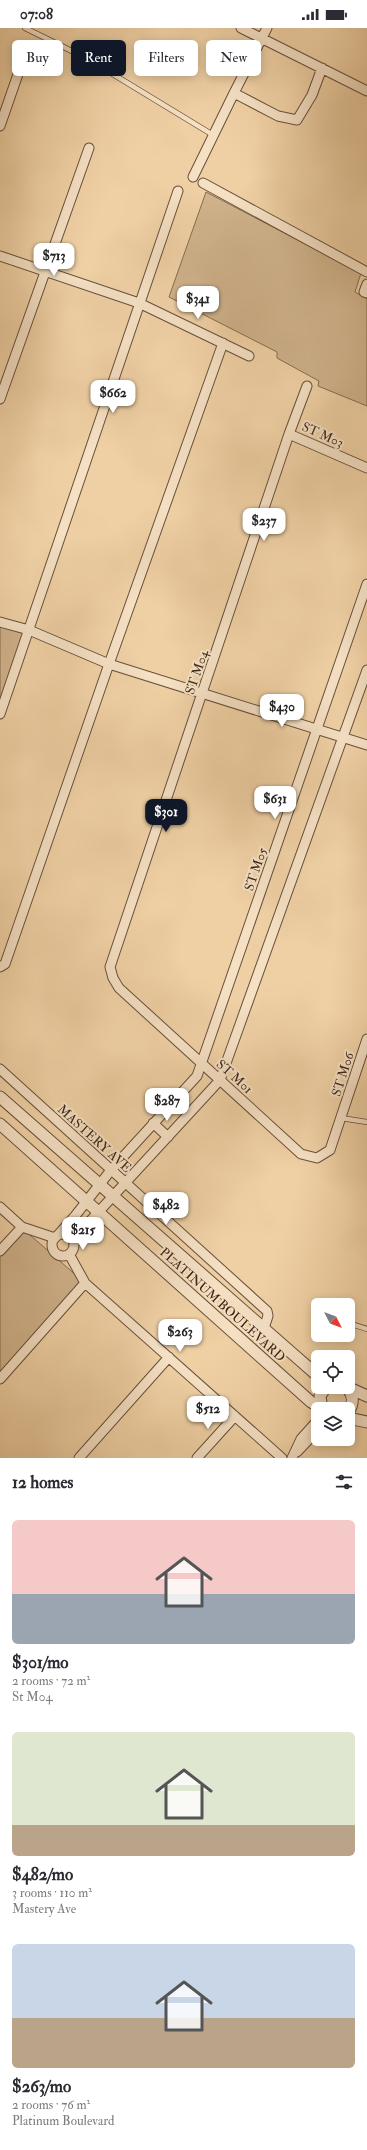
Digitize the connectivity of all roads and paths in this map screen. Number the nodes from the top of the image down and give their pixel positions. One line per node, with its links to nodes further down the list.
1 (25, 28): 10 (lane)
2 (241, 28): 4 (street)
3 (267, 28): 4 (street)
4 (263, 38): 5 (street); 8 (street)
5 (322, 68): 7 (street); 8 (street)
6 (17, 76): 9 (street)
7 (367, 91)
8 (234, 93): 10 (street)
9 (0, 126)
10 (213, 134): 12 (street)
11 (89, 148): 16 (street)
12 (193, 177)
13 (203, 183): 17 (street)
14 (178, 191): 20 (street)
15 (0, 256): 16 (street)
16 (45, 271): 20 (street); 24 (street)
17 (367, 272)
18 (367, 284): 19 (street)
19 (367, 293)
20 (139, 303): 21 (street); 29 (street)
21 (223, 343): 22 (street); 30 (street)
22 (249, 356)
23 (307, 386): 25 (street, ST M04)
24 (0, 399)
25 (289, 434): 26 (street, ST M03); 32 (street, ST M04)
26 (367, 468)
27 (367, 584): 34 (street, ST M05)
28 (0, 622): 29 (street)
29 (29, 630): 30 (street); 33 (street)
30 (109, 664): 32 (street); 37 (street)
31 (367, 670): 35 (street)
32 (202, 693): 34 (street); 38 (street, ST M04)
33 (0, 714)
34 (318, 728): 35 (street); 40 (street, ST M05)
35 (344, 737): 36 (street); 42 (street)
36 (367, 745)
37 (0, 967)
38 (110, 967): 40 (street, ST M01)
39 (367, 1039): 44 (street, ST M06)
40 (202, 1064): 42 (street, ST M01); 46 (street, ST M05)
41 (0, 1068): 49 (street, MASTERY AVE)
42 (220, 1080): 44 (street, ST M01); 48 (street)
43 (0, 1097): 51 (street, PLATINUM BOULEVARD)
44 (341, 1118): 45 (lane)
45 (367, 1122)
46 (153, 1123): 48 (street); 49 (street, ST M05)
47 (0, 1124): 53 (street, PLATINUM BOULEVARD)
48 (168, 1137): 50 (street)
49 (111, 1170): 50 (street, MASTERY AVE); 51 (street, ST M05)
50 (126, 1183): 52 (street); 63 (street, MASTERY AVE)
51 (99, 1184): 52 (street, PLATINUM BOULEVARD); 53 (street, ST M05)
52 (114, 1197): 55 (street); 63 (street, PLATINUM BOULEVARD)
53 (86, 1201): 55 (street, PLATINUM BOULEVARD); 57 (street, ST M05)
54 (0, 1207): 56 (street)
55 (99, 1212): 58 (street); 70 (street, PLATINUM BOULEVARD)
56 (22, 1227): 57 (street); 59 (street)
57 (56, 1237): 58 (street); 60 (street)
58 (74, 1244): 60 (street)
59 (0, 1251)
60 (69, 1254): 61 (street)
61 (86, 1283): 65 (street); 67 (street)
62 (355, 1325): 64 (lane)
63 (264, 1328): 66 (street, PLATINUM BOULEVARD)
64 (367, 1329)
65 (169, 1357): 71 (street); 77 (street)
66 (311, 1370)
67 (0, 1379)
68 (355, 1391): 69 (street)
69 (367, 1396)
70 (312, 1402)
71 (235, 1416): 78 (street); 79 (street)
72 (355, 1419): 73 (street)
73 (367, 1422)
74 (311, 1428): 76 (street)
75 (311, 1437): 76 (street)
76 (293, 1456)
77 (79, 1458)
78 (197, 1458)
79 (282, 1458)

